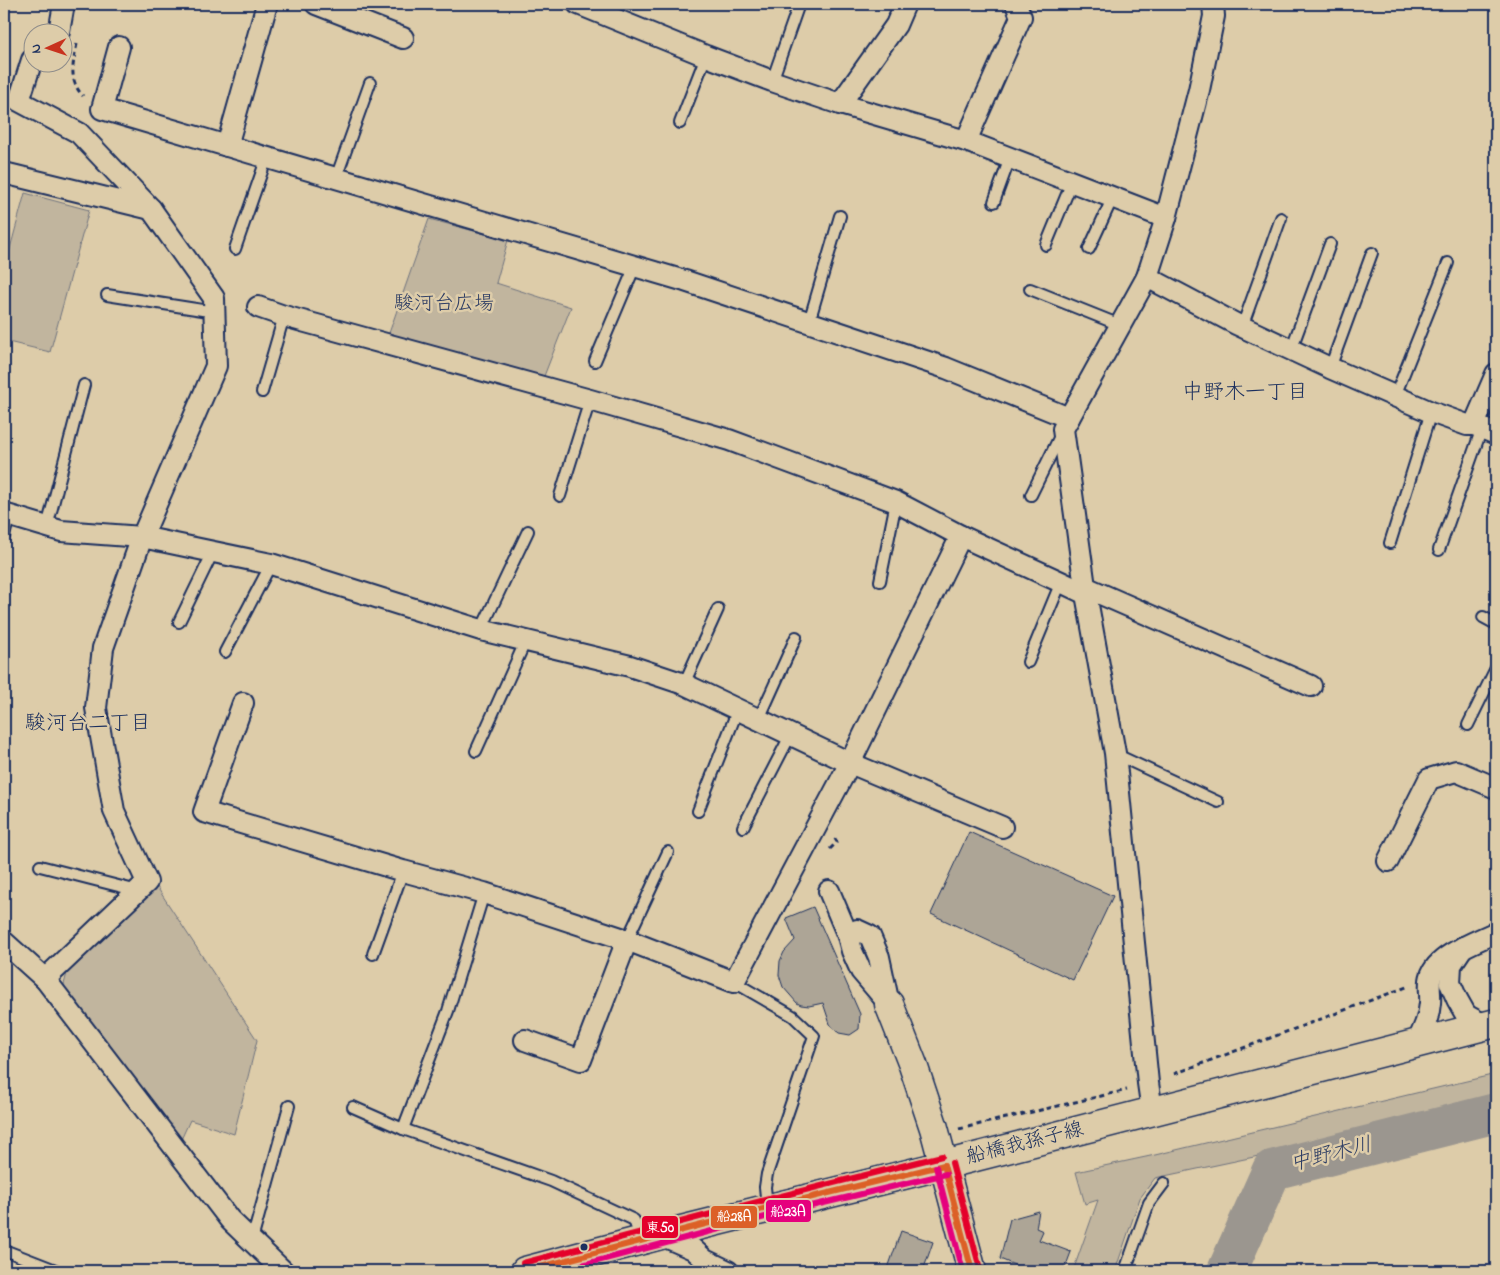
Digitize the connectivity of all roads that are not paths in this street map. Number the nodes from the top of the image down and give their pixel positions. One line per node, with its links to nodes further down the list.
1 (64, 4): 9 (street)
2 (266, 4): 19 (street)
3 (316, 4): 10 (street)
4 (578, 4): 12 (street)
5 (799, 4): 14 (lane)
6 (905, 4): 16 (street)
7 (1016, 4): 18 (street)
8 (1213, 4): 29 (street)
9 (61, 22)
10 (403, 38)
11 (119, 47): 19 (street)
12 (706, 56): 14 (street); 17 (lane)
13 (28, 72): 27 (street)
14 (772, 82): 16 (street)
15 (370, 83): 23 (lane)
16 (840, 104): 18 (street)
17 (680, 123)
18 (966, 141): 21 (street)
19 (227, 146): 20 (street)
20 (267, 157): 23 (street); 33 (lane)
21 (1010, 158): 24 (street); 26 (lane)
22 (4, 173): 27 (street)
23 (336, 178): 37 (street)
24 (1072, 182): 25 (street); 32 (lane)
25 (1113, 197): 29 (street); 34 (lane)
26 (994, 202)
27 (151, 209): 42 (street)
28 (840, 216): 44 (lane)
29 (1166, 218): 38 (street)
30 (1281, 218): 46 (lane)
31 (1330, 244): 47 (lane)
32 (1046, 245)
33 (235, 249)
34 (1089, 249)
35 (1372, 253): 49 (lane)
36 (1448, 263): 53 (lane)
37 (636, 266): 44 (street); 48 (lane)
38 (1148, 277): 45 (street); 46 (street)
39 (1030, 289): 45 (lane)
40 (107, 295): 42 (lane)
41 (258, 307): 43 (street)
42 (214, 312): 66 (street)
43 (284, 316): 52 (lane); 54 (street)
44 (809, 322): 56 (street)
45 (1120, 325): 56 (street)
46 (1242, 327): 47 (street)
47 (1291, 350): 49 (street)
48 (595, 361)
49 (1330, 368): 53 (street)
50 (1496, 374): 57 (street)
51 (84, 385): 62 (lane)
52 (262, 392)
53 (1395, 396): 55 (street)
54 (590, 400): 59 (lane); 60 (street)
55 (1431, 412): 57 (street); 67 (lane)
56 (1066, 424): 58 (lane); 73 (street)
57 (1484, 429): 68 (lane)
58 (1031, 495)
59 (560, 496)
60 (896, 502): 64 (street); 71 (lane)
61 (7, 515): 62 (street); 65 (lane)
62 (47, 527): 66 (street)
63 (528, 531): 78 (lane)
64 (961, 536): 72 (street); 93 (street)
65 (4, 537)
66 (142, 538): 69 (street); 103 (street)
67 (1390, 543)
68 (1439, 550)
69 (213, 552): 70 (street); 76 (lane)
70 (271, 564): 78 (street); 81 (lane)
71 (880, 581)
72 (1061, 582): 73 (street); 82 (lane)
73 (1085, 591): 85 (street); 92 (street)
74 (718, 609): 84 (lane)
75 (1483, 617): 77 (lane)
76 (179, 622)
77 (1496, 624)
78 (481, 630): 80 (street)
79 (796, 637): 88 (lane)
80 (526, 640): 84 (street); 91 (lane)
81 (225, 652)
82 (1028, 662)
83 (1496, 668): 89 (lane)
84 (684, 684): 87 (street)
85 (1311, 686)
86 (243, 703): 102 (street)
87 (738, 709): 88 (street); 96 (lane)
88 (759, 719): 90 (street)
89 (1468, 725)
90 (791, 734): 93 (street); 97 (lane)
91 (476, 752)
92 (1115, 754): 95 (lane); 119 (street)
93 (850, 762): 98 (street); 112 (street)
94 (1496, 788): 100 (street)
95 (1218, 802)
96 (698, 812)
97 (743, 827)
98 (1002, 827)
99 (668, 852): 107 (lane)
100 (1388, 861)
101 (40, 866): 103 (lane)
102 (403, 871): 105 (street); 110 (lane)
103 (138, 891): 111 (street)
104 (828, 891): 113 (street)
105 (484, 893): 107 (street); 120 (lane)
106 (1496, 932): 109 (street)
107 (627, 940): 112 (street); 115 (street)
108 (4, 942): 111 (street)
109 (1464, 947): 114 (street); 116 (street)
110 (373, 954)
111 (44, 979): 125 (street)
112 (734, 982): 123 (lane)
113 (889, 1004): 121 (main road)
114 (1491, 1025): 116 (main road, 船橋我孫子線)
115 (525, 1040)
116 (1417, 1043): 119 (main road, 船橋我孫子線)
117 (289, 1106): 125 (lane)
118 (352, 1107): 120 (lane)
119 (1152, 1111): 121 (main road, 船橋我孫子線)
120 (403, 1129): 124 (lane)
121 (944, 1165): 123 (main road, 船橋我孫子線); 131 (main road)
122 (1164, 1183): 132 (lane)
123 (767, 1208): 124 (main road, 船橋我孫子線)
124 (661, 1235): 129 (main road, 船橋我孫子線); 130 (street)
125 (252, 1240): 128 (street)
126 (4, 1250): 127 (lane)
127 (58, 1271)
128 (283, 1271)
129 (525, 1271)
130 (728, 1271)
131 (972, 1271)
132 (1125, 1271)

